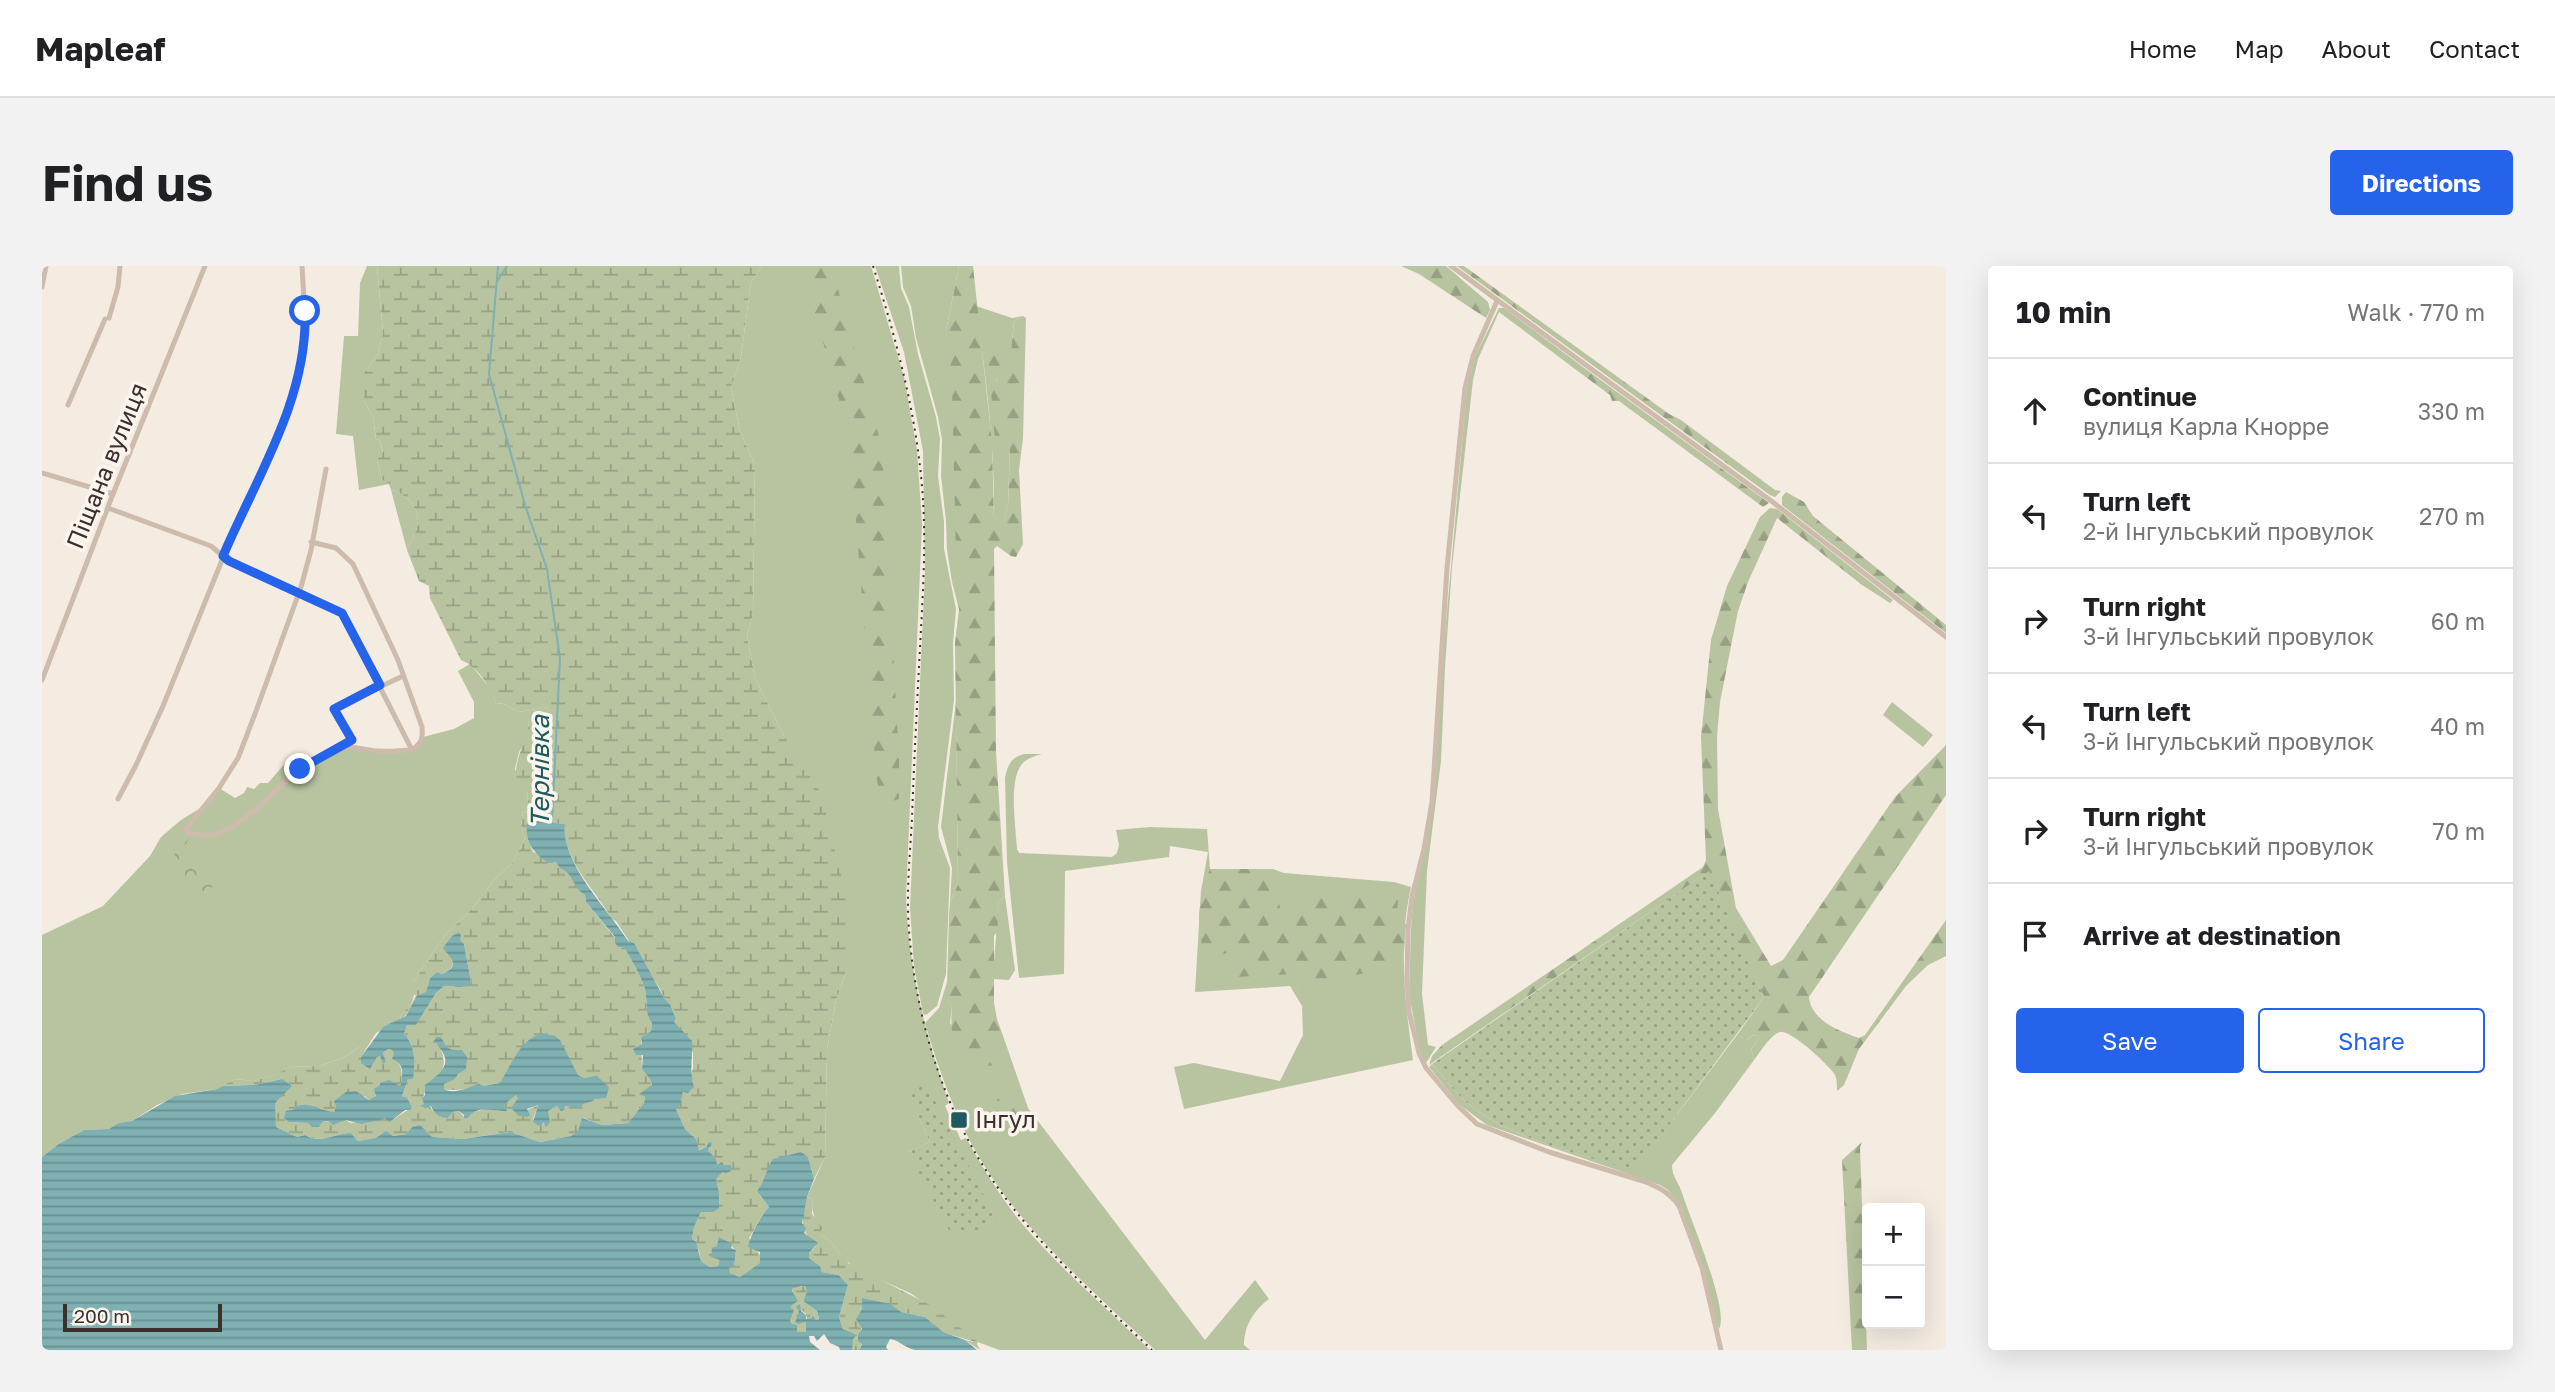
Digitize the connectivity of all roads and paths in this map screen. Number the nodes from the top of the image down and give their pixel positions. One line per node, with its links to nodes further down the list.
1 (46, 266): 6 (street)
2 (120, 266): 8 (street)
3 (205, 266): 11 (street, Піщана вулиця)
4 (302, 266): 14 (street)
5 (1451, 266): 7 (street)
6 (42, 287)
7 (1497, 301): 16 (street); 23 (street)
8 (68, 405)
9 (326, 469): 13 (street)
10 (42, 473): 11 (street)
11 (113, 494): 12 (street, Піщана вулиця)
12 (108, 508): 14 (street); 18 (street, Піщана вулиця)
13 (311, 542): 15 (street); 17 (street)
14 (223, 556): 15 (street); 22 (street)
15 (297, 593): 19 (street); 20 (street)
16 (1946, 637)
17 (403, 676): 19 (street); 21 (street)
18 (42, 680)
19 (380, 685): 20 (street); 21 (street)
20 (339, 748): 21 (street)
21 (412, 750)
22 (118, 799)
23 (1721, 1350)

